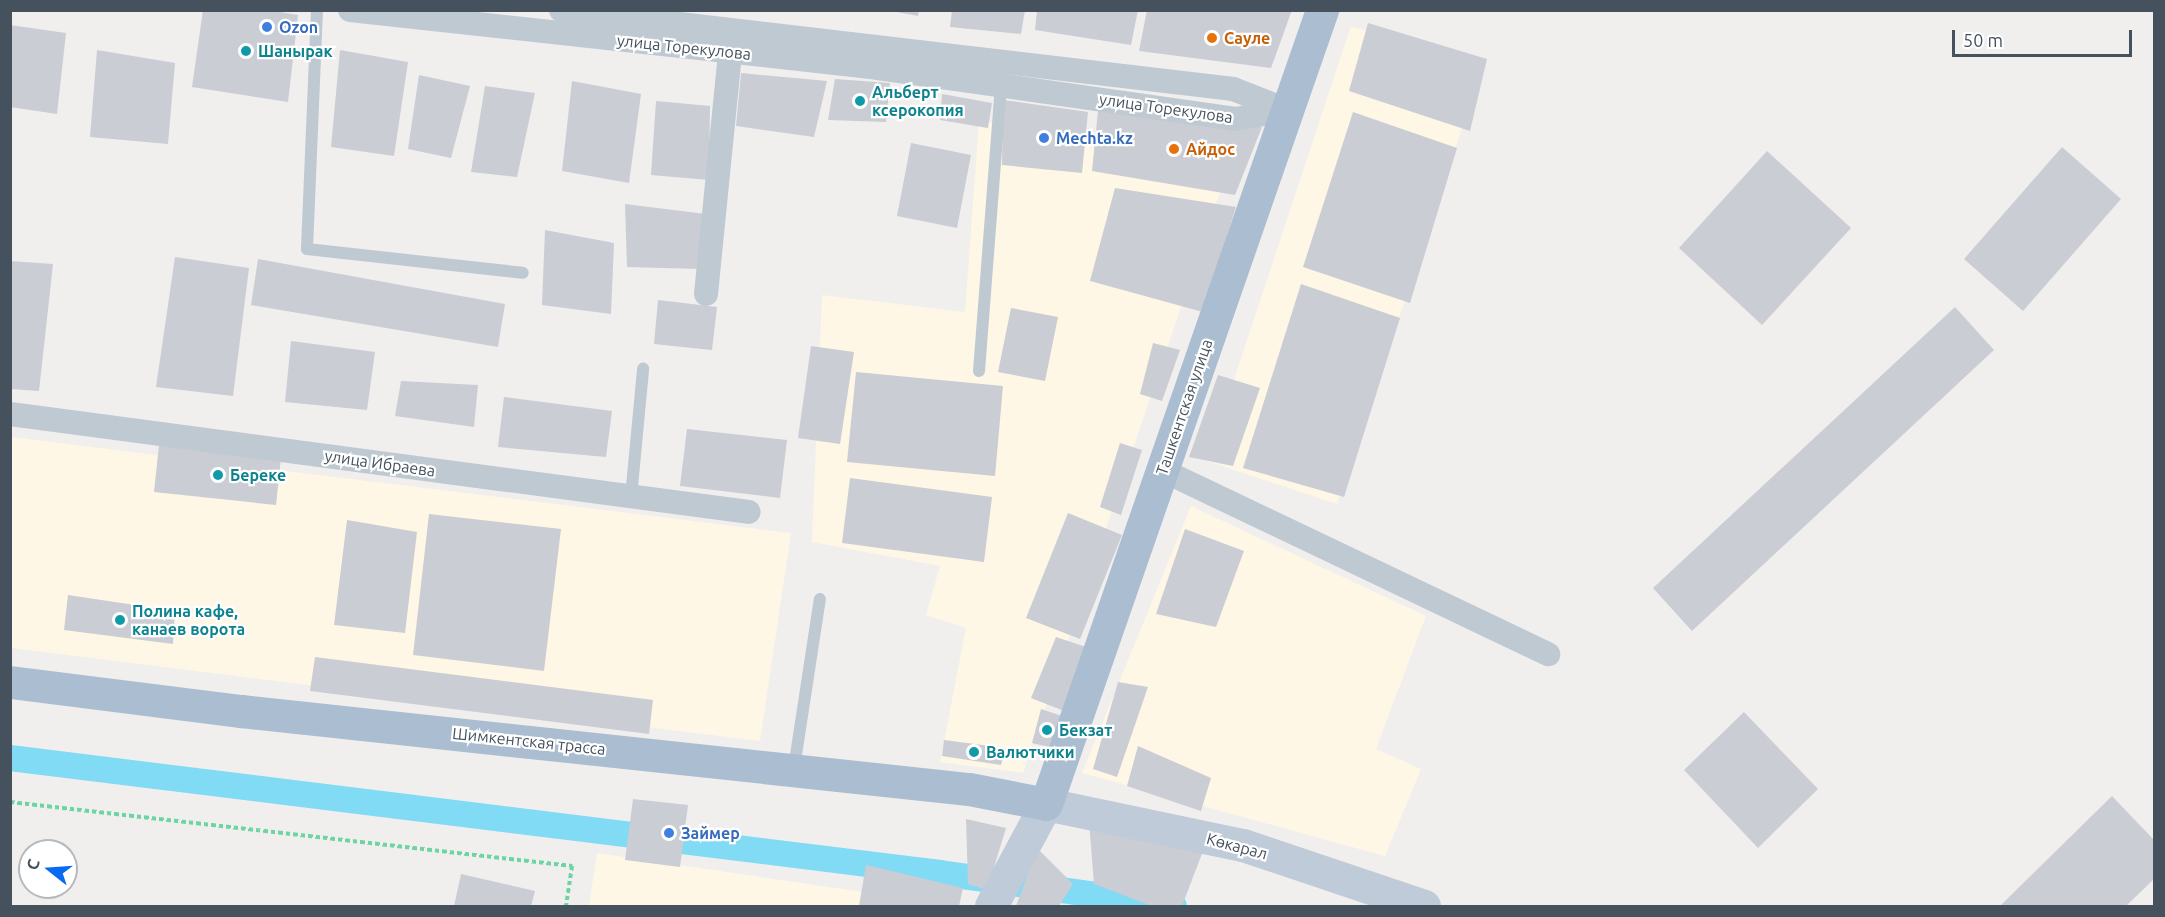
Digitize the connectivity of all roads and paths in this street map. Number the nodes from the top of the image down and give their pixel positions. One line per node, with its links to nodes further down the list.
1 (317, 10): 8 (lane)
2 (350, 10): 5 (street, улица Торекулова)
3 (561, 10): 7 (street, улица Торекулова)
4 (1322, 10): 7 (main road, Ташкентская улица)
5 (730, 52): 6 (street, улица Торекулова); 9 (street)
6 (1001, 85): 7 (street, улица Торекулова); 11 (lane)
7 (1287, 110): 13 (main road, Ташкентская улица)
8 (523, 273)
9 (706, 294)
10 (643, 369): 14 (lane)
11 (979, 371)
12 (10, 414): 14 (street, улица Ибраева)
13 (1162, 470): 17 (street); 21 (main road, Ташкентская улица)
14 (631, 497): 15 (street, улица Ибраева)
15 (749, 512)
16 (820, 600): 19 (lane)
17 (1548, 654)
18 (10, 682): 19 (main road, Шимкентская трасса)
19 (794, 770): 21 (main road, Шимкентская трасса)
20 (10, 802): 22 (path)
21 (1046, 804): 23 (main road); 24 (main road, Көкарал)
22 (566, 906)
23 (991, 906)
24 (1424, 906)

